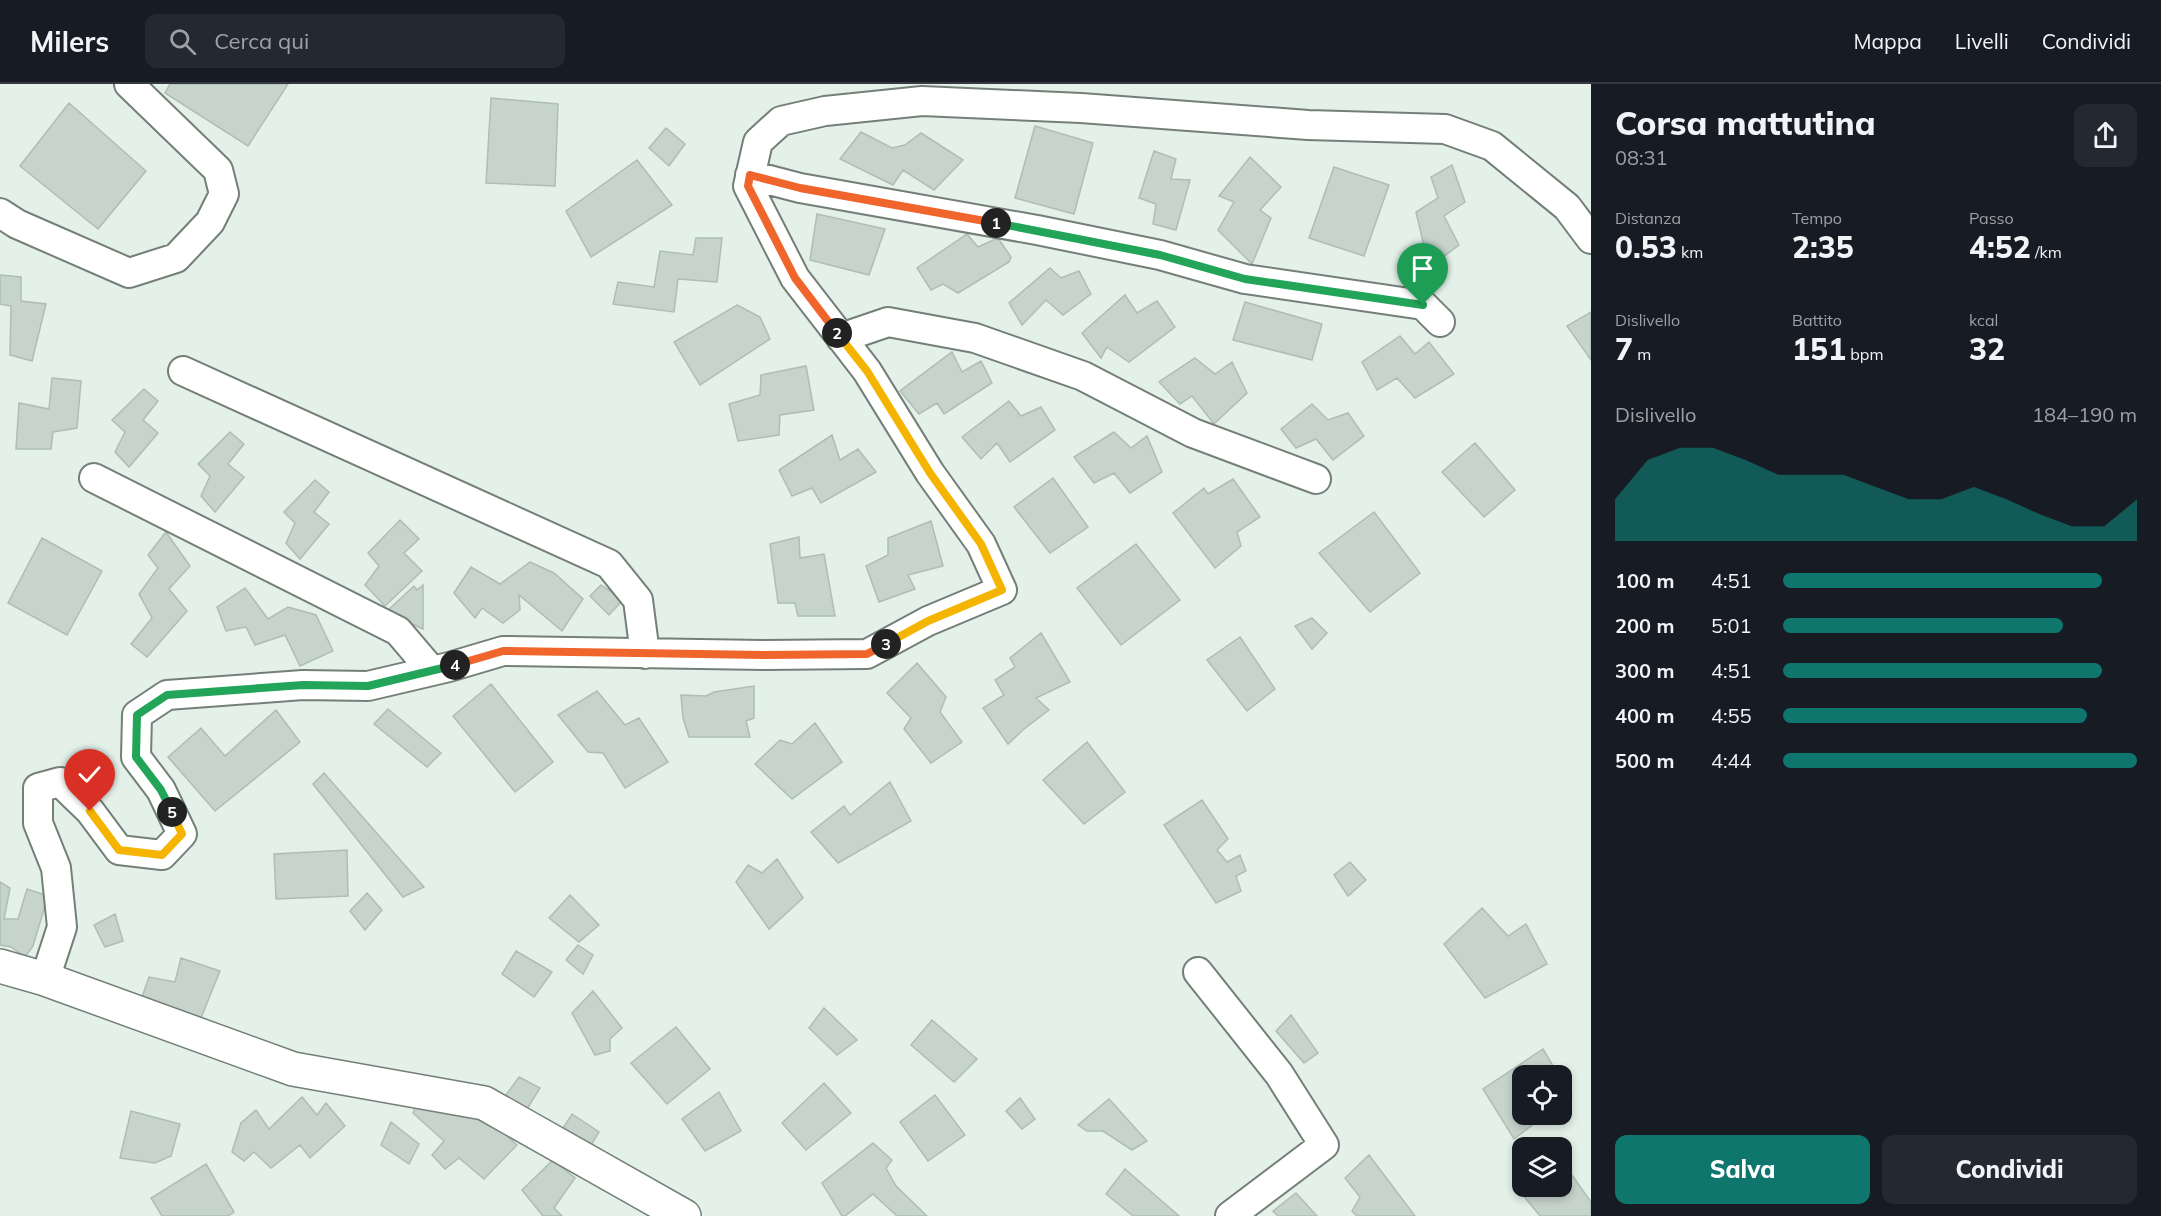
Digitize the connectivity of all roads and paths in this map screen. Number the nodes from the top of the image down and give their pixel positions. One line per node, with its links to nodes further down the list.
1 (129, 84): 3 (street)
2 (750, 175): 4 (street); 5 (street); 6 (street)
3 (0, 213)
4 (1591, 239)
5 (1440, 322)
6 (841, 338): 9 (street); 10 (street)
7 (183, 371): 10 (street)
8 (94, 478): 11 (street)
9 (1316, 478)
10 (645, 654): 11 (street)
11 (432, 671): 14 (street)
12 (0, 966): 14 (street)
13 (1198, 972): 16 (street)
14 (45, 979): 15 (street)
15 (684, 1216)
16 (1230, 1216)

